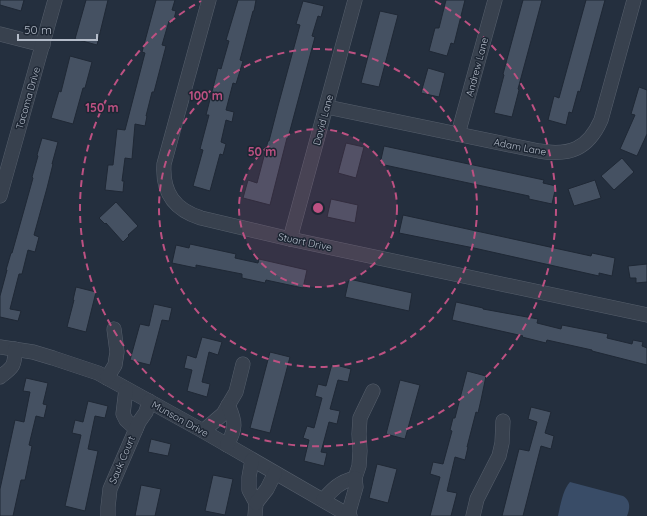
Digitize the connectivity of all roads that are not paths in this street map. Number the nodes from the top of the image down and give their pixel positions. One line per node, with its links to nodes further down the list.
1 (55, 0): 7 (street, Tacoma Drive)
2 (209, 0): 11 (street, Stuart Drive)
3 (356, 0): 8 (street, David Lane)
4 (495, 0): 9 (street, Andrew Lane)
5 (634, 0): 9 (street, Adam Lane)
6 (0, 34): 7 (street)
7 (43, 45): 10 (street, Tacoma Drive)
8 (327, 106): 9 (street, Adam Lane); 11 (street, David Lane)
9 (458, 134)
10 (0, 196)
11 (290, 239): 12 (street, Stuart Drive)
12 (647, 315)
13 (114, 329): 18 (street)
14 (0, 347): 15 (street, Munson Drive)
15 (15, 349): 17 (street); 18 (street, Munson Drive)
16 (243, 364): 22 (street)
17 (0, 377)
18 (107, 378): 19 (street, Munson Drive)
19 (126, 388): 21 (street, Munson Drive); 24 (street, Sauk Court)
20 (373, 391): 29 (street)
21 (149, 401): 24 (street, Sauk Court); 25 (street, Munson Drive)
22 (228, 405): 25 (street); 26 (street)
23 (503, 421): 34 (street)
24 (136, 429): 33 (street, Sauk Court)
25 (203, 431): 26 (street, Munson Drive)
26 (227, 445): 27 (street, Munson Drive)
27 (252, 460): 28 (street, Munson Drive); 31 (street)
28 (275, 473): 30 (street, Munson Drive); 31 (street)
29 (355, 478): 30 (street); 32 (street)
30 (323, 500): 32 (street, Munson Drive)
31 (256, 509)
32 (349, 515)
33 (108, 516)
34 (473, 516)

